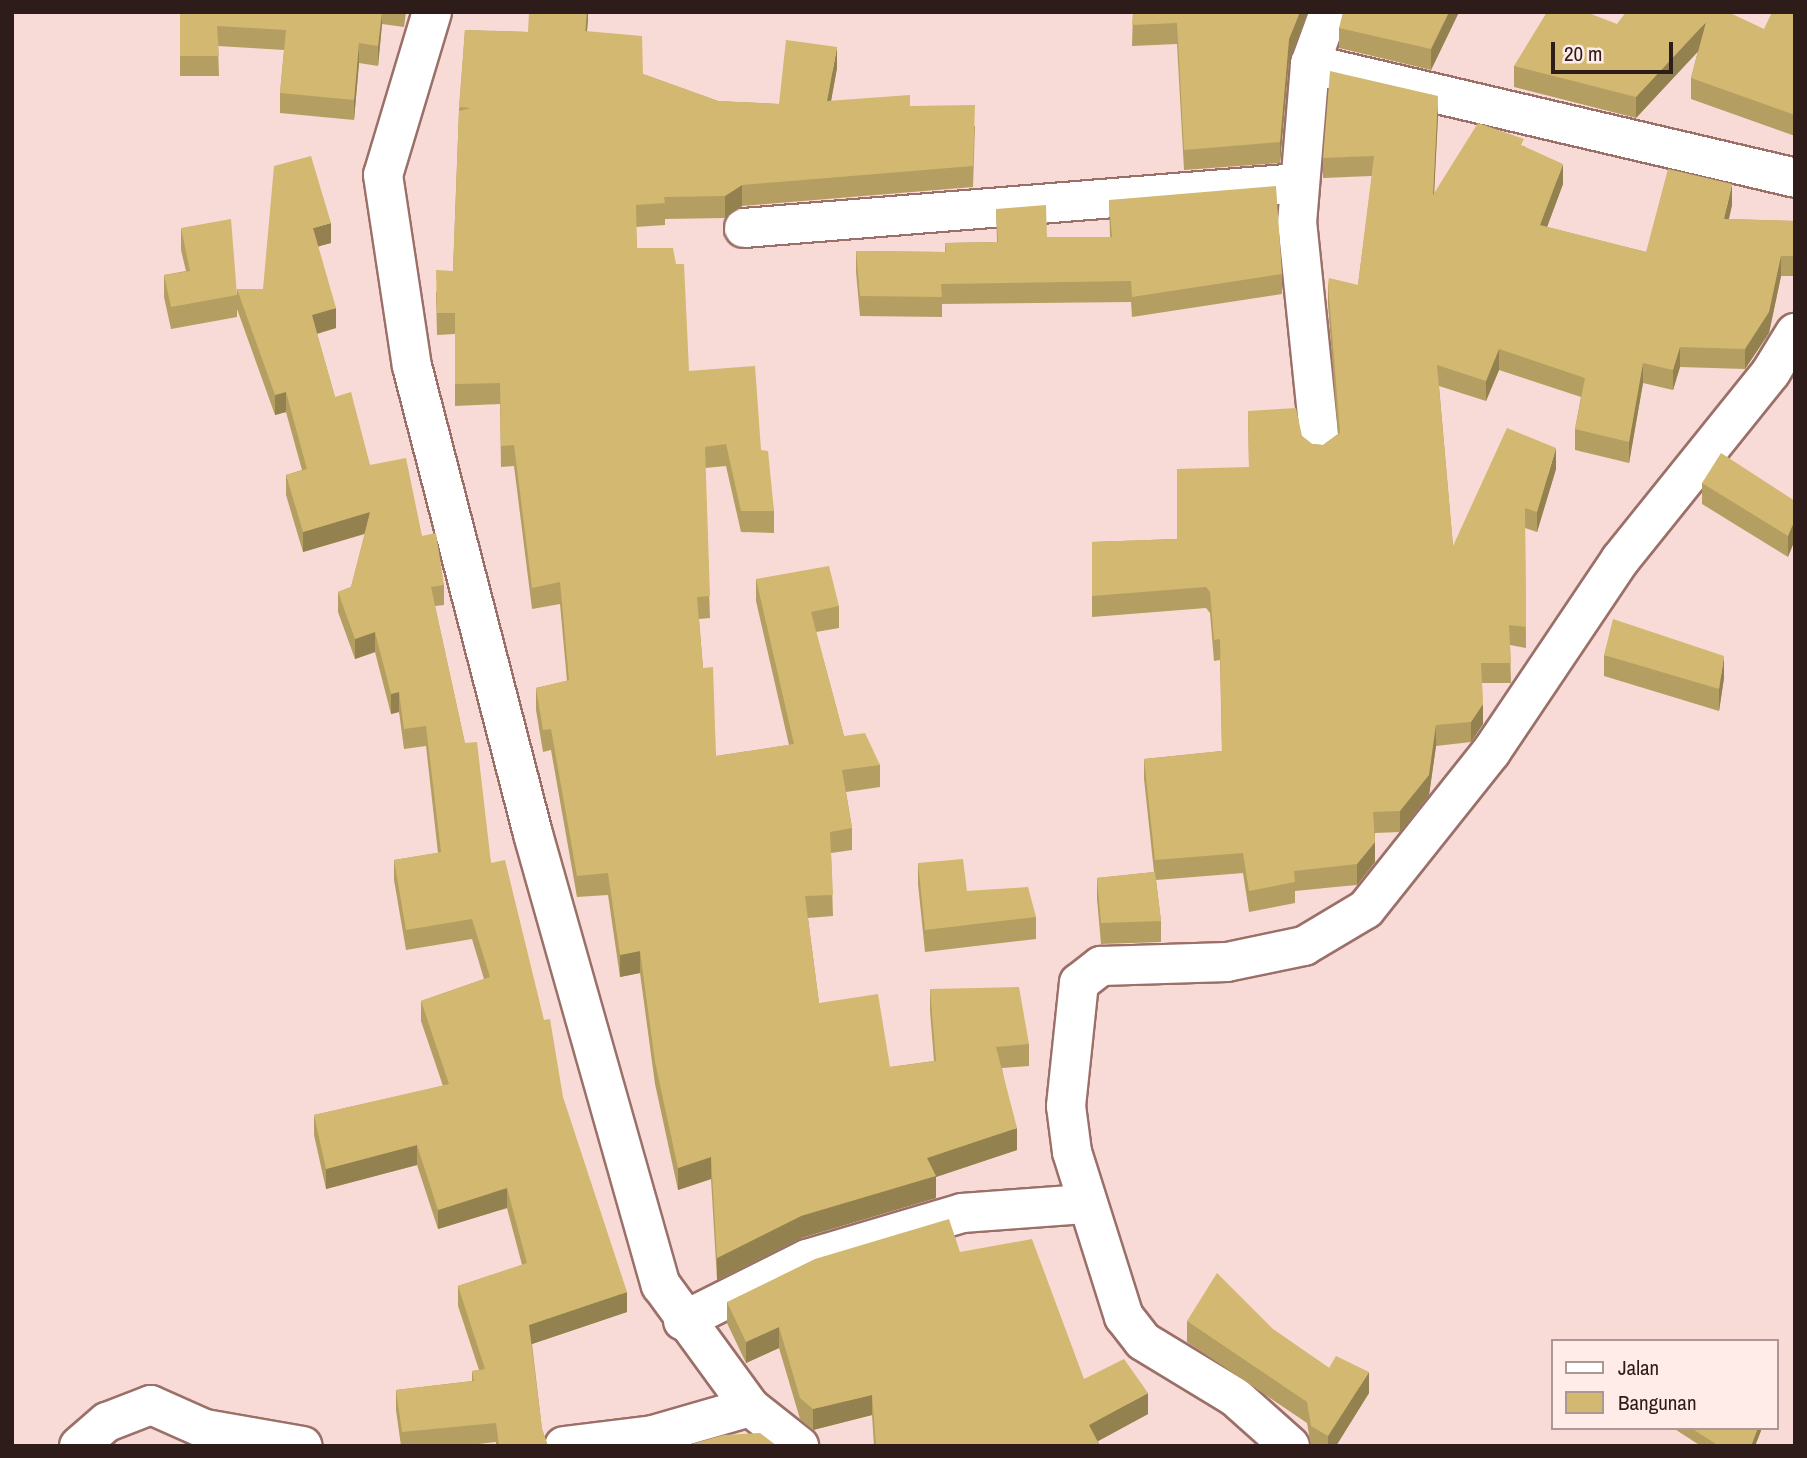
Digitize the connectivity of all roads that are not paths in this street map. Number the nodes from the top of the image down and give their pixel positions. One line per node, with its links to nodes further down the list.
1 (432, 12): 10 (street)
2 (1329, 12): 3 (street)
3 (1310, 64): 4 (street); 5 (street)
4 (1795, 177)
5 (1299, 183): 6 (street); 8 (street)
6 (744, 228)
7 (1795, 333): 9 (street)
8 (1320, 444)
9 (1086, 1203): 10 (street); 16 (street)
10 (683, 1321): 11 (street)
11 (750, 1407): 14 (street); 15 (street)
12 (79, 1446): 13 (street)
13 (303, 1446)
14 (564, 1446)
15 (799, 1446)
16 (1290, 1446)

